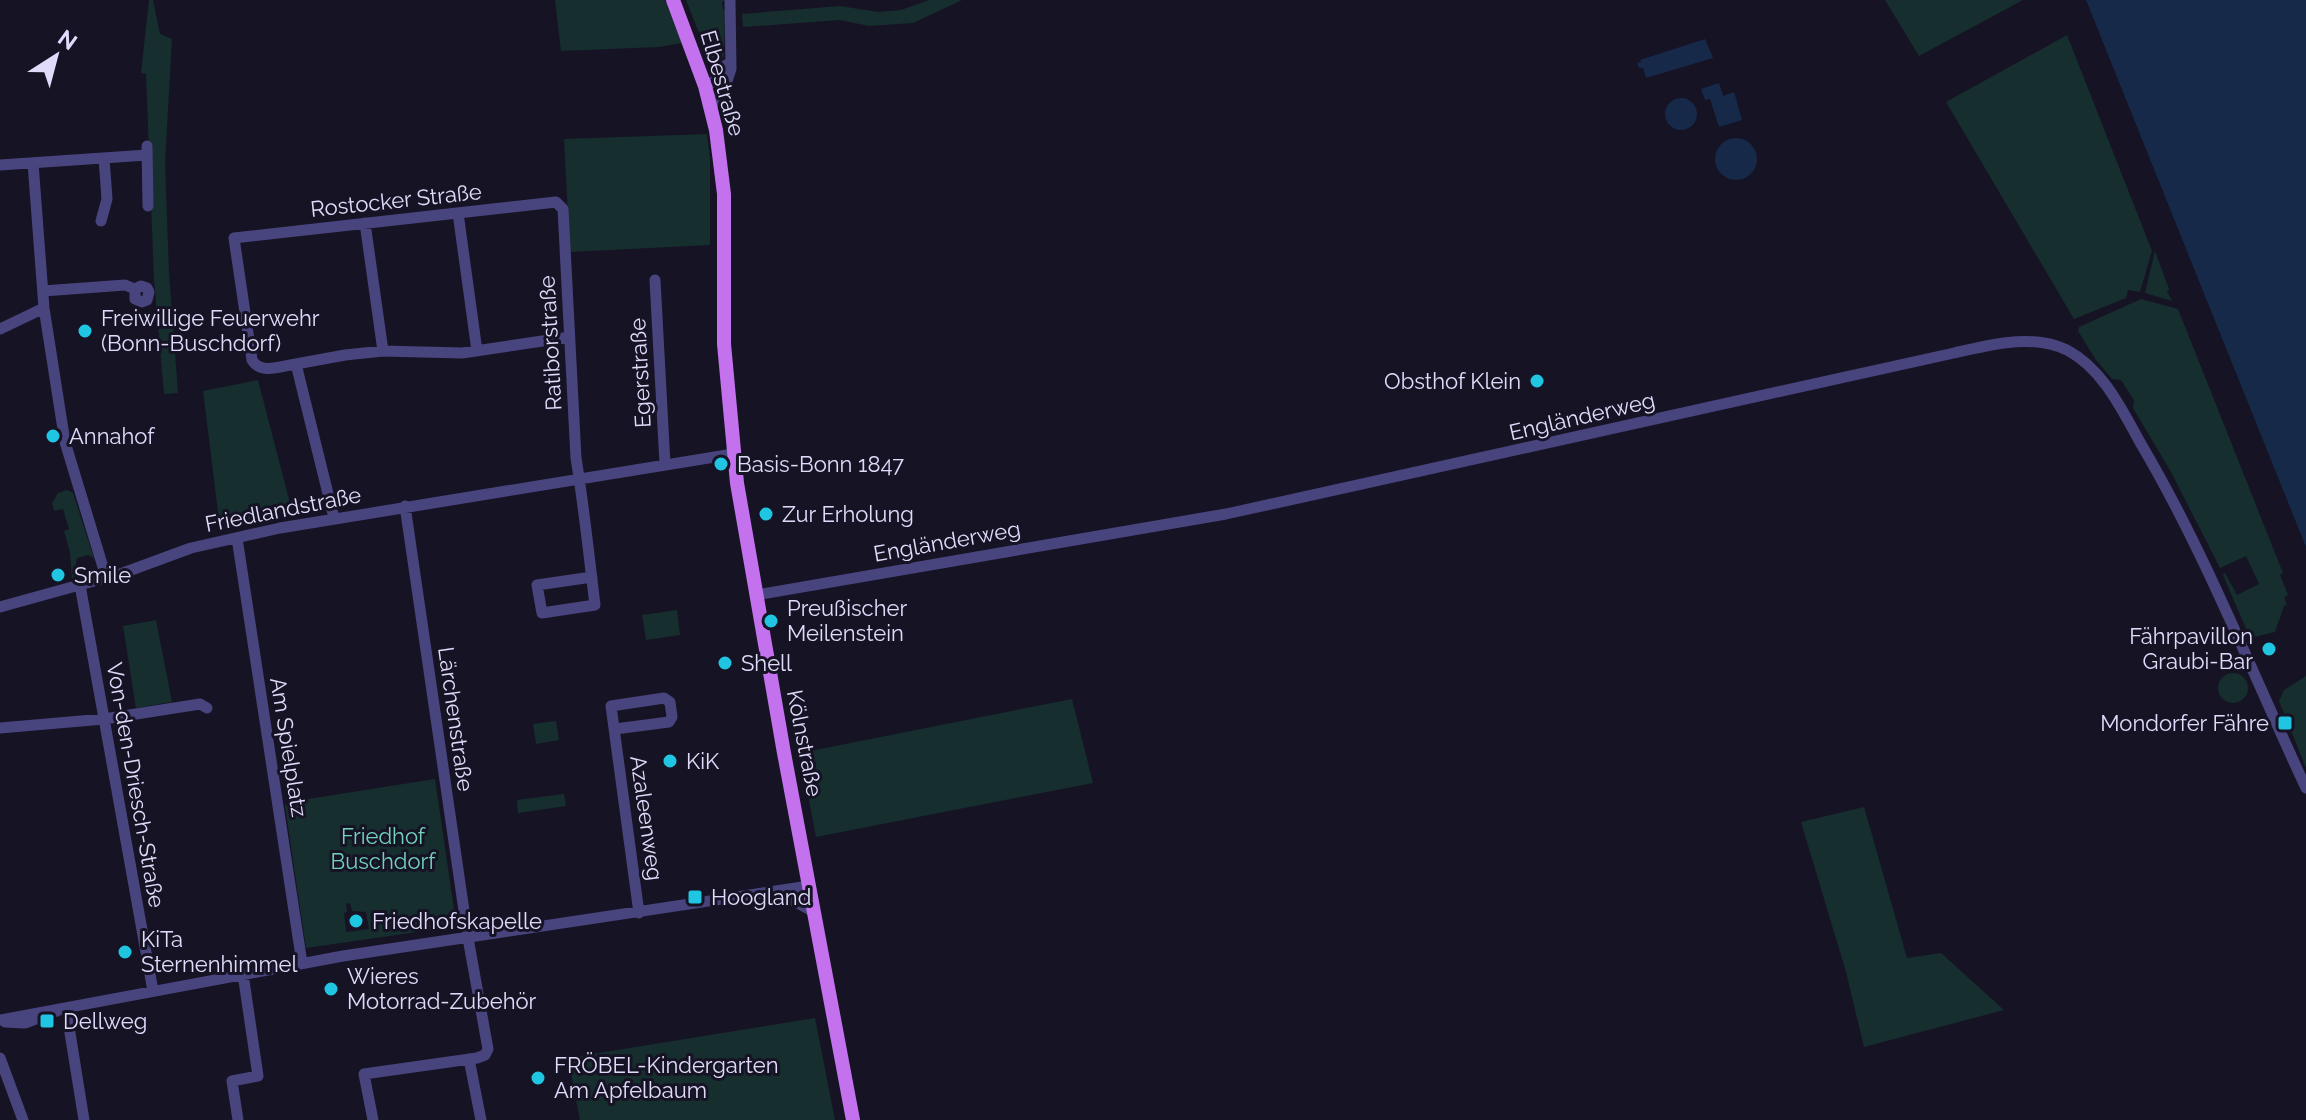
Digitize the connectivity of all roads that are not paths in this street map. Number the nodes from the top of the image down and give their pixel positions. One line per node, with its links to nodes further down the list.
1 (673, 0): 4 (main road, Elbestraße)
2 (730, 0): 3 (street)
3 (729, 56): 4 (street); 5 (street)
4 (705, 86): 5 (main road, Elbestraße)
5 (711, 108): 14 (main road, Elbestraße)
6 (104, 158): 7 (street); 10 (street); 12 (street)
7 (33, 163): 8 (street); 17 (street)
8 (0, 165)
9 (561, 205): 11 (street, Rostocker Straße); 20 (street, Ratiborstraße)
10 (148, 206)
11 (458, 213): 13 (street, Rostocker Straße); 22 (street)
12 (101, 221)
13 (365, 223): 21 (street); 23 (street, Rostocker Straße)
14 (724, 228): 24 (main road, Kölnstraße)
15 (655, 280): 25 (street, Egerstraße)
16 (135, 289): 17 (street)
17 (43, 291): 18 (street)
18 (44, 308): 19 (street); 30 (street)
19 (0, 329)
20 (569, 337): 22 (street); 26 (street, Ratiborstraße)
21 (383, 351): 22 (street); 23 (street)
22 (477, 351)
23 (296, 364): 28 (street)
24 (733, 454): 25 (street, Friedlandstraße); 33 (main road, Kölnstraße)
25 (665, 464): 26 (street, Friedlandstraße)
26 (580, 478): 27 (street, Friedlandstraße); 31 (street)
27 (405, 506): 28 (street, Friedlandstraße); 44 (street, Lärchenstraße)
28 (334, 518): 29 (street, Friedlandstraße)
29 (237, 538): 30 (street, Friedlandstraße); 45 (street, Am Spielplatz)
30 (106, 577): 32 (street, Friedlandstraße)
31 (592, 577): 31 (street)
32 (80, 585): 34 (street, Friedlandstraße); 36 (street, Von-den-Driesch-Straße)
33 (756, 595): 39 (street, Engländerweg); 40 (main road, Kölnstraße)
34 (0, 607)
35 (207, 708): 36 (street)
36 (104, 719): 37 (street); 47 (street, Von-den-Driesch-Straße)
37 (0, 728)
38 (615, 729): 38 (street, Azaleenweg); 43 (street, Azaleenweg)
39 (2306, 788)
40 (809, 886): 41 (street); 42 (main road, Kölnstraße)
41 (747, 896): 42 (street); 43 (street)
42 (814, 912): 57 (main road, Kölnstraße)
43 (639, 913): 44 (street)
44 (468, 938): 45 (street); 51 (street, Lärchenstraße)
45 (302, 963): 46 (street)
46 (243, 974): 47 (street); 54 (street)
47 (153, 991): 48 (street)
48 (64, 1009): 49 (street); 53 (street)
49 (0, 1021)
50 (0, 1058): 52 (street)
51 (469, 1059): 55 (street); 56 (street)
52 (23, 1120)
53 (84, 1120)
54 (238, 1120)
55 (373, 1120)
56 (481, 1120)
57 (853, 1120)

